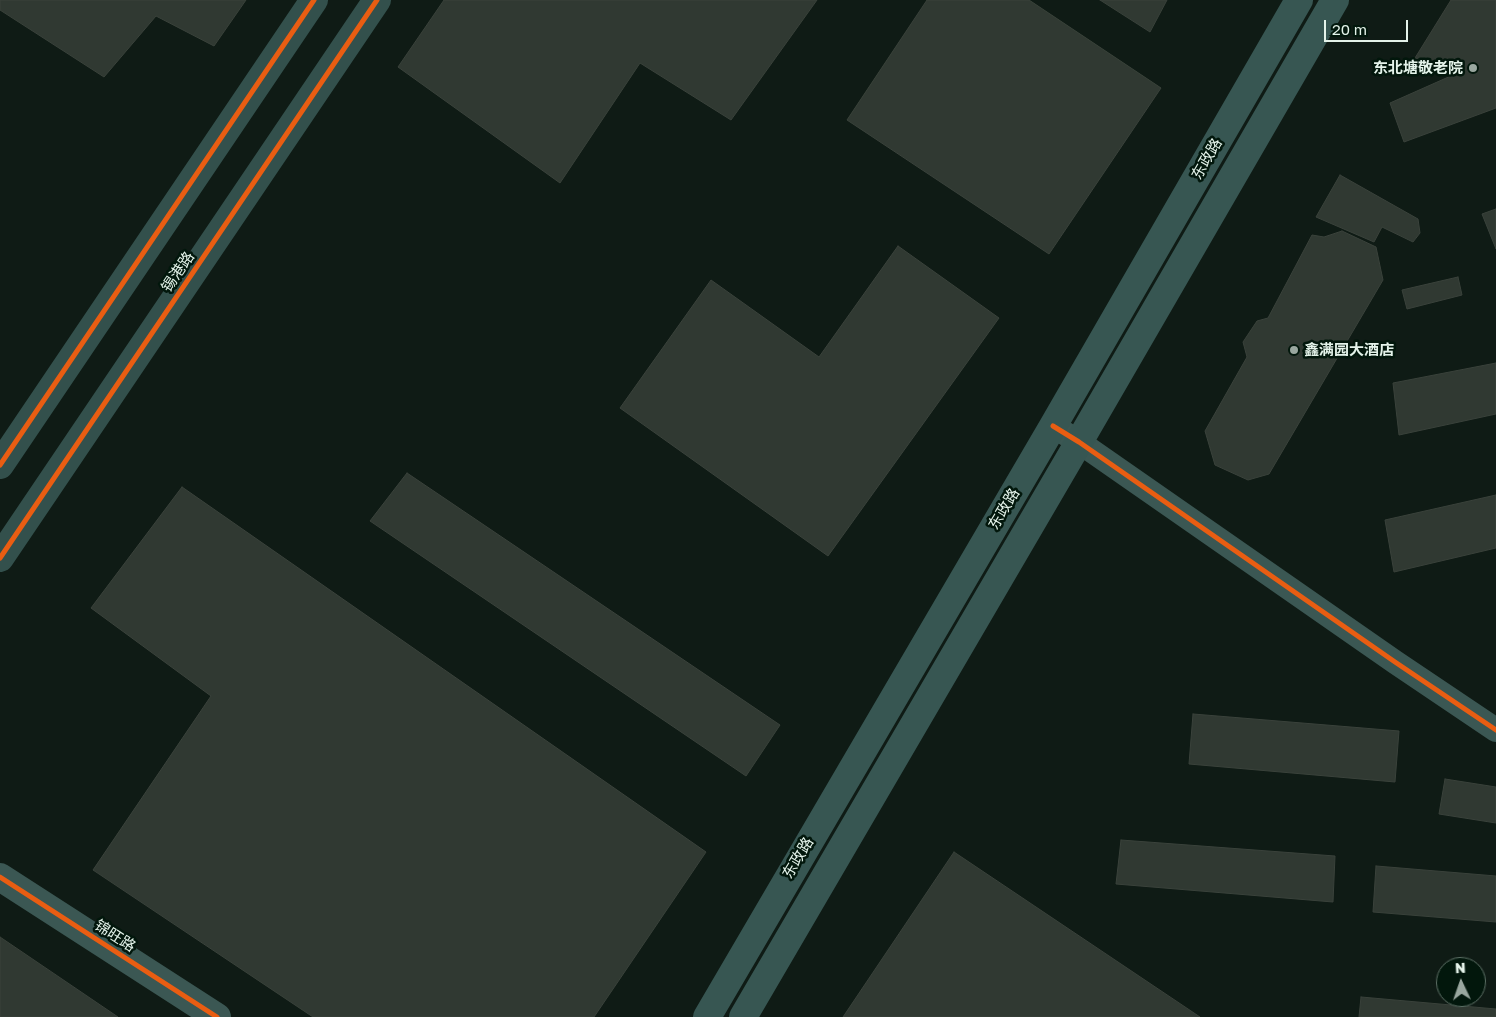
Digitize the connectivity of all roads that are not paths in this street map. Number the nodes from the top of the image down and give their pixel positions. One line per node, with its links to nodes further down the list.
1 (314, 0): 7 (main road)
2 (378, 0): 8 (main road, 锡港路)
3 (1299, 0): 5 (main road, 东政路)
4 (1335, 0): 6 (main road, 东政路)
5 (1053, 426): 6 (street); 12 (main road, 东政路)
6 (1079, 442): 9 (street); 13 (main road, 东政路)
7 (0, 465)
8 (0, 558)
9 (1496, 730)
10 (0, 877): 11 (street, 锦旺路)
11 (217, 1017)
12 (707, 1017)
13 (742, 1017)

